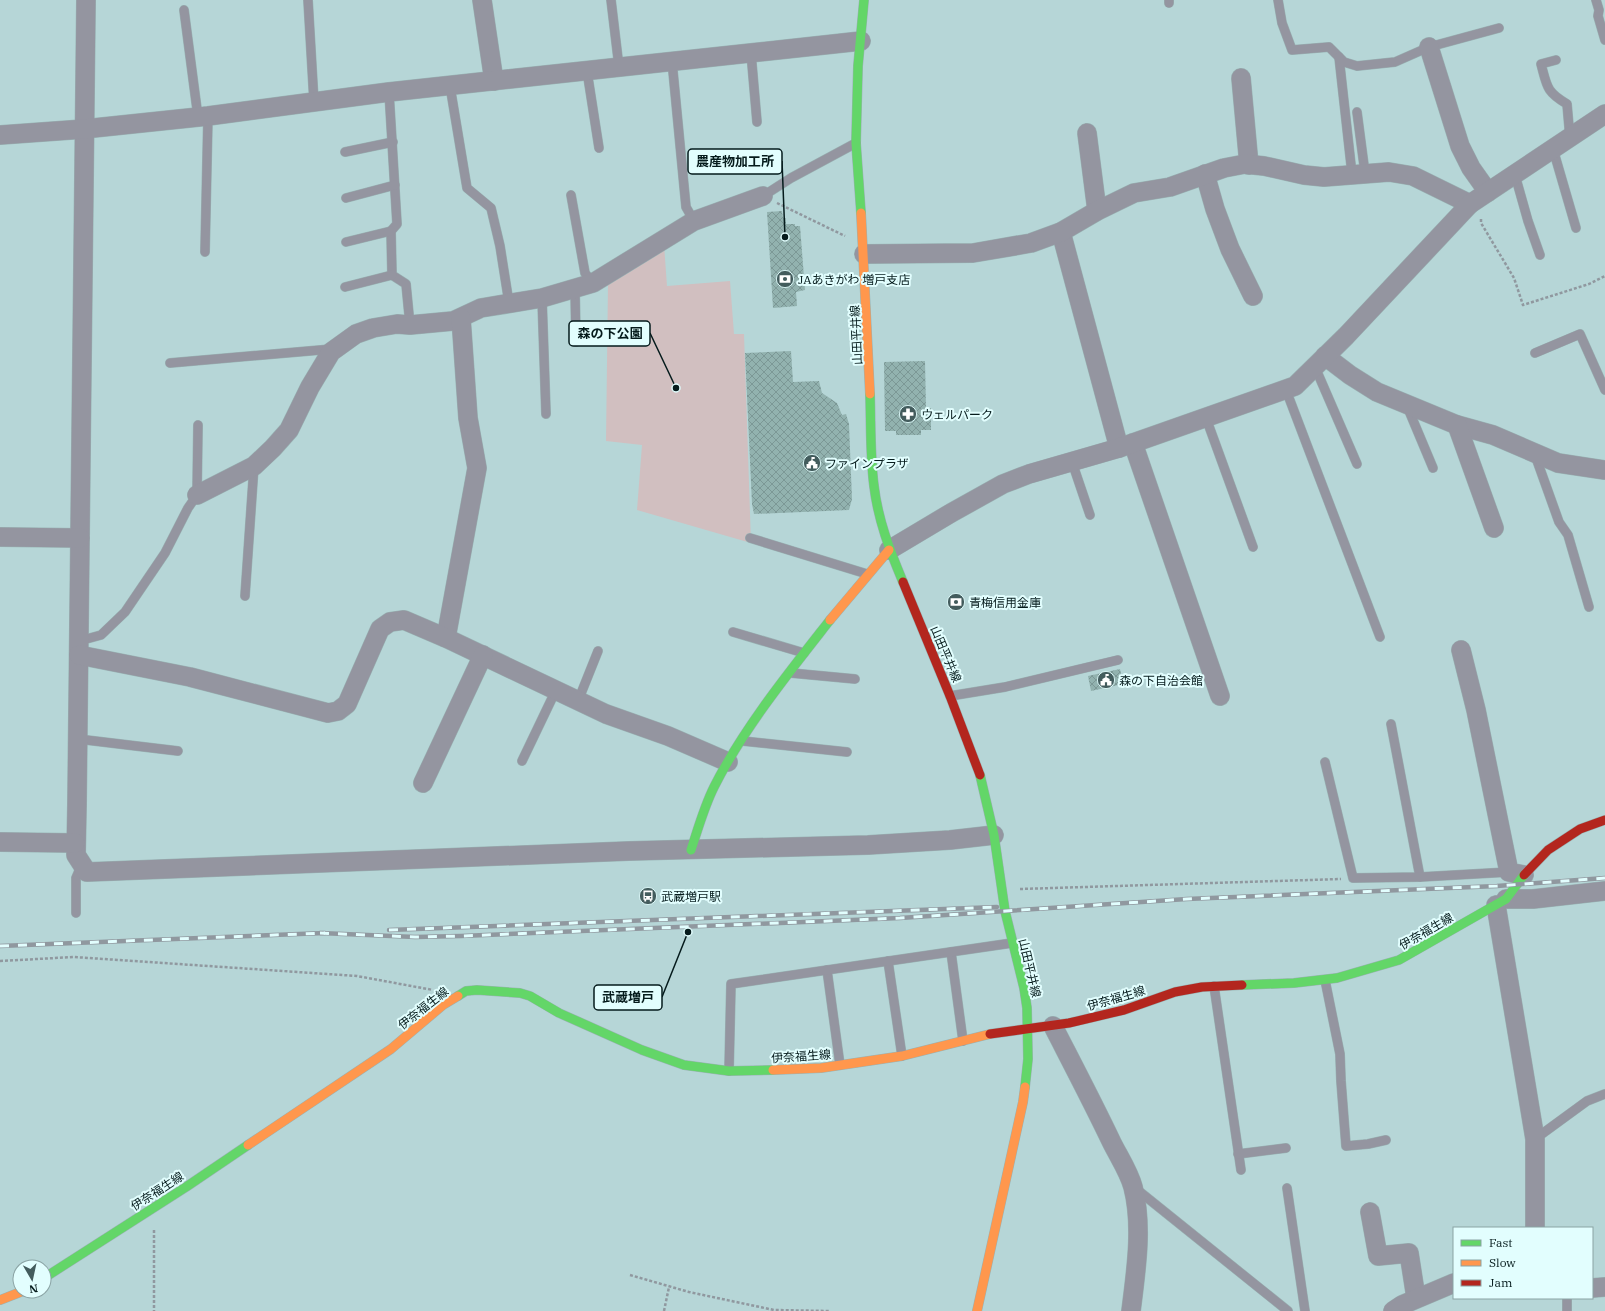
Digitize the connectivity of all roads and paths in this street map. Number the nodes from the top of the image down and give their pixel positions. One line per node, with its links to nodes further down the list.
1 (86, 0): 28 (street)
2 (308, 0): 23 (lane)
3 (482, 0): 20 (street)
4 (611, 0): 17 (lane)
5 (864, 0): 11 (main road, 山田平井線)
6 (1278, 0): 14 (lane)
7 (1596, 0): 10 (lane)
8 (184, 10): 26 (lane)
9 (1500, 28): 12 (lane)
10 (1605, 40)
11 (861, 41): 13 (street); 33 (main road, 山田平井線)
12 (1429, 47): 14 (lane); 45 (street)
13 (751, 53): 16 (street); 27 (lane)
14 (1339, 57): 39 (lane)
15 (1556, 60): 31 (lane)
16 (672, 61): 17 (street); 47 (lane)
17 (619, 67): 18 (street)
18 (587, 71): 20 (street); 34 (lane)
19 (1241, 78): 37 (street)
20 (494, 81): 21 (street)
21 (450, 86): 22 (street); 62 (lane)
22 (389, 92): 23 (street); 32 (lane)
23 (314, 102): 26 (street)
24 (1357, 112): 39 (lane)
25 (1605, 114): 31 (street)
26 (203, 116): 28 (street); 53 (lane)
27 (757, 122)
28 (84, 129): 30 (street); 88 (street)
29 (1087, 133): 46 (street)
30 (0, 135)
31 (1570, 138): 35 (street)
32 (393, 142): 36 (lane); 41 (lane)
33 (856, 143): 43 (lane); 52 (main road, 山田平井線)
34 (599, 148)
35 (1553, 149): 40 (street); 48 (lane)
36 (345, 152)
37 (1249, 165): 38 (street); 39 (street)
38 (1204, 174): 46 (street); 60 (street)
39 (1358, 174): 45 (street)
40 (1515, 175): 45 (street); 54 (lane)
41 (395, 185): 44 (lane); 49 (lane)
42 (571, 195): 57 (lane)
43 (763, 196): 47 (street); 52 (path)
44 (346, 198)
45 (1479, 198): 56 (path); 68 (street)
46 (1097, 212): 50 (street)
47 (694, 221): 57 (street)
48 (1576, 228)
49 (391, 231): 51 (lane); 55 (lane)
50 (1061, 232): 52 (street); 77 (street)
51 (346, 242)
52 (864, 250): 91 (main road, 山田平井線)
53 (205, 252)
54 (1540, 255)
55 (392, 275): 58 (lane); 64 (lane)
56 (1605, 276)
57 (594, 283): 59 (street)
58 (345, 287)
59 (575, 288): 61 (street); 65 (lane)
60 (1252, 296)
61 (542, 298): 62 (street); 73 (lane)
62 (509, 303): 63 (street)
63 (461, 318): 64 (street); 97 (street)
64 (410, 325): 66 (street)
65 (576, 342)
66 (336, 349): 69 (lane); 81 (street)
67 (1534, 353): 71 (lane)
68 (1320, 362): 70 (street); 72 (street); 80 (lane)
69 (170, 363)
70 (1286, 390): 74 (street); 96 (lane)
71 (1605, 390)
72 (1407, 404): 76 (street); 82 (lane)
73 (546, 414)
74 (1206, 418): 77 (street); 90 (lane)
75 (198, 425): 84 (lane)
76 (1457, 425): 78 (street); 86 (street)
77 (1126, 446): 79 (street); 108 (street)
78 (1535, 455): 83 (street); 94 (lane)
79 (1072, 462): 85 (lane); 91 (street)
80 (1357, 464)
81 (254, 466): 84 (street); 93 (lane)
82 (1433, 468)
83 (1605, 470)
84 (197, 495): 98 (lane)
85 (1090, 515)
86 (1494, 528)
87 (0, 537): 88 (street)
88 (80, 538): 98 (street)
89 (750, 538): 92 (lane)
90 (1253, 547)
91 (889, 550): 92 (main road); 107 (main road, 山田平井線)
92 (867, 574): 101 (main road)
93 (245, 596)
94 (1589, 607)
95 (733, 632): 101 (lane)
96 (1380, 637)
97 (446, 638): 98 (street); 102 (street)
98 (79, 648): 111 (street)
99 (1460, 650): 125 (street)
100 (598, 651): 109 (lane)
101 (804, 653): 104 (main road)
102 (483, 655): 106 (street); 118 (street)
103 (1118, 660): 107 (lane)
104 (790, 673): 105 (lane); 112 (main road)
105 (855, 679)
106 (556, 690): 109 (street); 115 (lane)
107 (950, 696): 120 (main road, 山田平井線)
108 (1220, 696)
109 (578, 701): 116 (street)
110 (1391, 724): 126 (lane)
111 (78, 739): 113 (lane); 122 (street)
112 (742, 741): 114 (lane); 116 (main road)
113 (178, 751)
114 (847, 752)
115 (522, 761)
116 (728, 762): 123 (main road)
117 (1325, 762): 127 (lane)
118 (423, 784)
119 (1605, 820): 125 (main road, 伊奈福生線)
120 (994, 835): 123 (street); 128 (main road, 山田平井線)
121 (0, 842): 122 (street)
122 (75, 843): 124 (street)
123 (691, 850): 124 (street)
124 (82, 864): 133 (lane)
125 (1516, 873): 126 (lane); 132 (main road, 伊奈福生線)
126 (1420, 877): 127 (lane)
127 (1353, 878): 128 (path)
128 (1002, 890): 134 (main road, 山田平井線)
129 (698, 891): 131 (path)
130 (1605, 892): 132 (street)
131 (698, 900)
132 (1501, 902): 139 (main road, 伊奈福生線); 149 (street)
133 (76, 913)
134 (1012, 943): 135 (lane); 143 (main road, 山田平井線)
135 (951, 952): 136 (lane); 144 (lane)
136 (888, 961): 138 (lane); 145 (lane)
137 (0, 962): 140 (path)
138 (827, 970): 146 (lane); 147 (lane)
139 (1325, 980): 141 (main road, 伊奈福生線); 150 (lane)
140 (409, 984)
141 (1214, 986): 142 (main road, 伊奈福生線); 152 (lane)
142 (1053, 1026): 143 (main road, 伊奈福生線); 154 (street)
143 (1028, 1029): 144 (main road, 伊奈福生線); 172 (main road, 山田平井線)
144 (963, 1041): 145 (main road, 伊奈福生線)
145 (902, 1056): 146 (main road, 伊奈福生線)
146 (840, 1065): 147 (main road, 伊奈福生線)
147 (729, 1071): 156 (main road, 伊奈福生線)
148 (1605, 1094): 149 (lane)
149 (1535, 1139): 158 (street)
150 (1386, 1140)
151 (1286, 1148): 152 (lane)
152 (1238, 1154): 153 (lane)
153 (1241, 1170)
154 (1132, 1186): 173 (street); 174 (lane)
155 (1288, 1188): 175 (lane)
156 (153, 1208): 159 (main road, 伊奈福生線); 169 (path)
157 (1370, 1212): 166 (street)
158 (1535, 1227)
159 (52, 1273)
160 (630, 1275): 162 (path)
161 (1453, 1283): 166 (street)
162 (669, 1287): 170 (path); 171 (path)
163 (1605, 1287): 164 (street)
164 (1593, 1288)
165 (12, 1295): 168 (main road)
166 (1416, 1298): 176 (street)
167 (1567, 1299): 177 (lane)
168 (0, 1300)
169 (154, 1311)
170 (664, 1311)
171 (830, 1311)
172 (977, 1311)
173 (1131, 1311)
174 (1288, 1311)
175 (1305, 1311)
176 (1393, 1311)
177 (1567, 1311)

